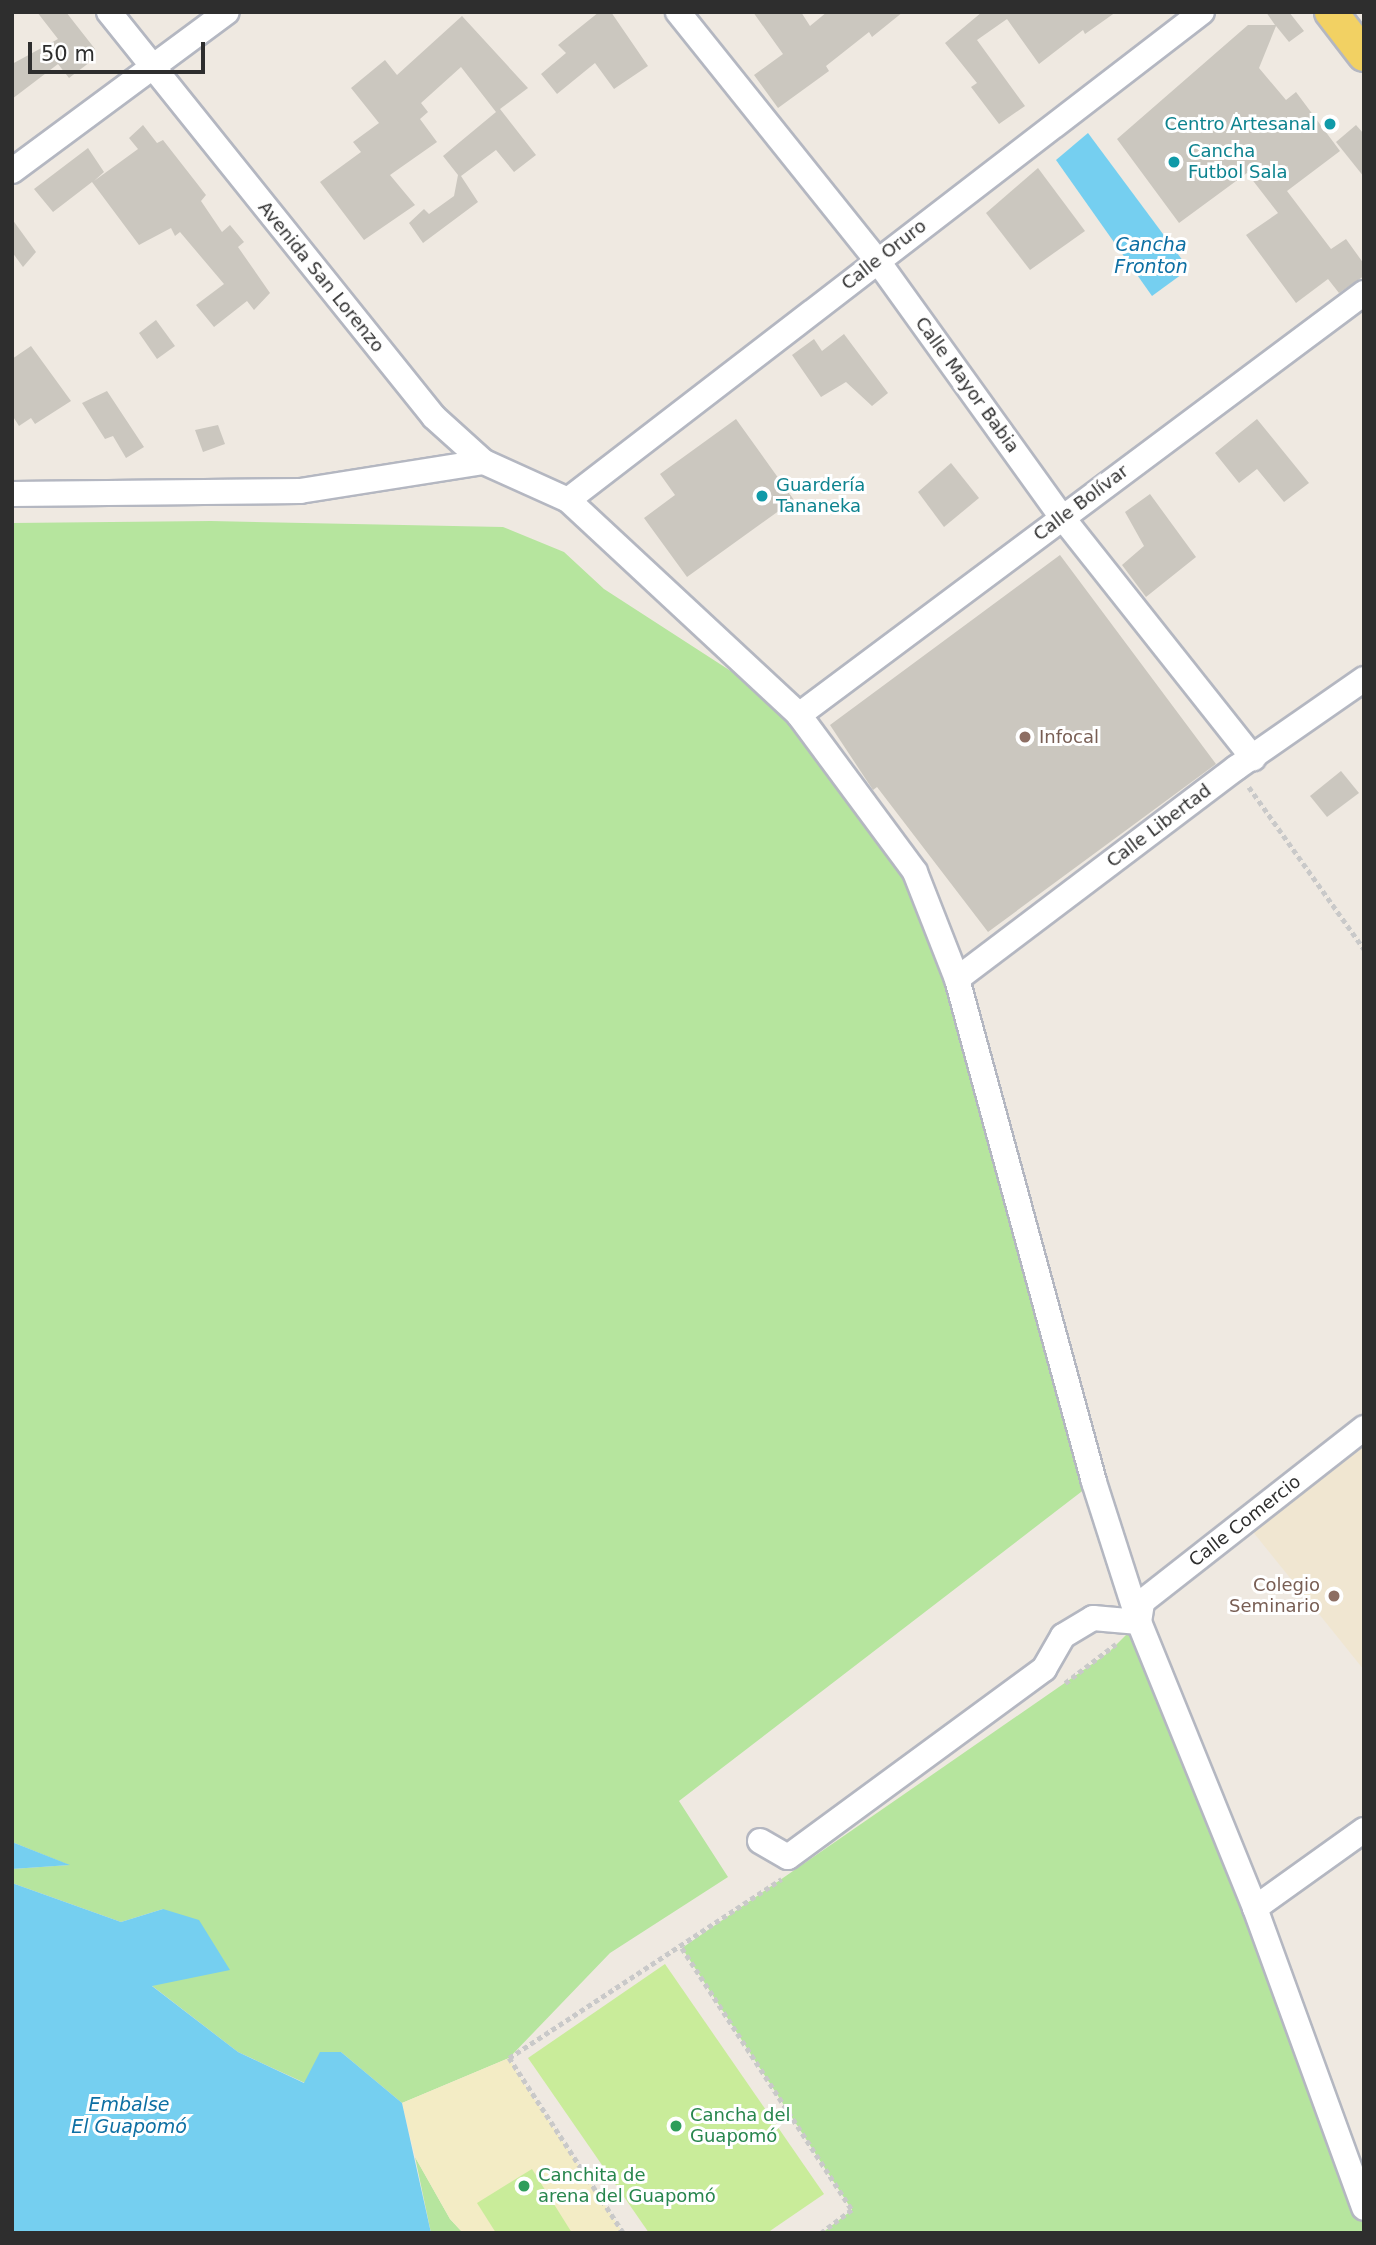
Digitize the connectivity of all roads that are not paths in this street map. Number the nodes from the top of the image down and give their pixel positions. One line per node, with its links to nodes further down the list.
1 (109, 12): 7 (street, Avenida San Lorenzo)
2 (228, 12): 7 (street)
3 (678, 12): 9 (street, Calle Mayor Babia)
4 (1202, 12): 9 (street, Calle Oruro)
5 (1331, 12): 6 (main road)
6 (1364, 55)
7 (153, 70): 8 (street); 11 (street, Avenida San Lorenzo)
8 (12, 171)
9 (877, 260): 13 (street, Calle Oruro); 14 (street, Calle Mayor Babia)
10 (1364, 293): 14 (street, Calle Bolívar)
11 (484, 462): 12 (street); 13 (street, Avenida San Lorenzo)
12 (12, 494)
13 (568, 500): 16 (street, Avenida San Lorenzo)
14 (1062, 517): 16 (street, Calle Bolívar); 17 (street, Calle Mayor Babia)
15 (1364, 679): 17 (street, Calle Libertad)
16 (799, 715): 18 (street, Avenida San Lorenzo)
17 (1245, 763): 18 (street, Calle Libertad)
18 (957, 979): 20 (street, Avenida San Lorenzo)
19 (1364, 1427): 20 (street, Calle Comercio)
20 (1139, 1622): 22 (street); 23 (street, Avenida San Lorenzo)
21 (1364, 1830): 23 (street)
22 (760, 1841)
23 (1255, 1908): 24 (street, Avenida San Lorenzo)
24 (1364, 2208)

